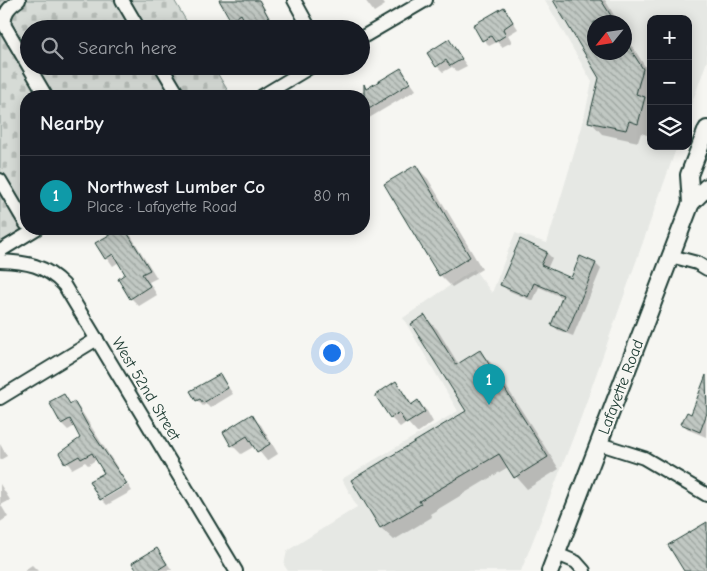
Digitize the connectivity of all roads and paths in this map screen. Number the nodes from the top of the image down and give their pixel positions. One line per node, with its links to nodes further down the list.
1 (20, 0): 8 (street)
2 (122, 0): 5 (street)
3 (294, 0): 6 (street)
4 (426, 0): 7 (street)
5 (134, 20)
6 (305, 20)
7 (370, 33)
8 (20, 52)
9 (34, 75): 12 (street)
10 (166, 75): 13 (street)
11 (297, 75): 14 (street)
12 (42, 90)
13 (175, 90)
14 (272, 90)
15 (707, 129): 18 (main road, Lafayette Road)
16 (0, 180): 19 (street)
17 (707, 187): 18 (main road, Lafayette Road)
18 (691, 203): 22 (main road, Lafayette Road)
19 (20, 211)
20 (22, 235): 21 (street)
21 (0, 251)
22 (671, 256): 24 (street); 27 (main road, Lafayette Road)
23 (0, 261): 25 (street, West 52nd Street)
24 (707, 269)
25 (97, 339): 26 (street); 30 (street, West 52nd Street)
26 (0, 398)
27 (600, 444): 28 (street); 29 (main road, Lafayette Road)
28 (707, 495)
29 (557, 554): 31 (main road, Lafayette Road); 32 (street)
30 (236, 571)
31 (550, 571)
32 (584, 571)

